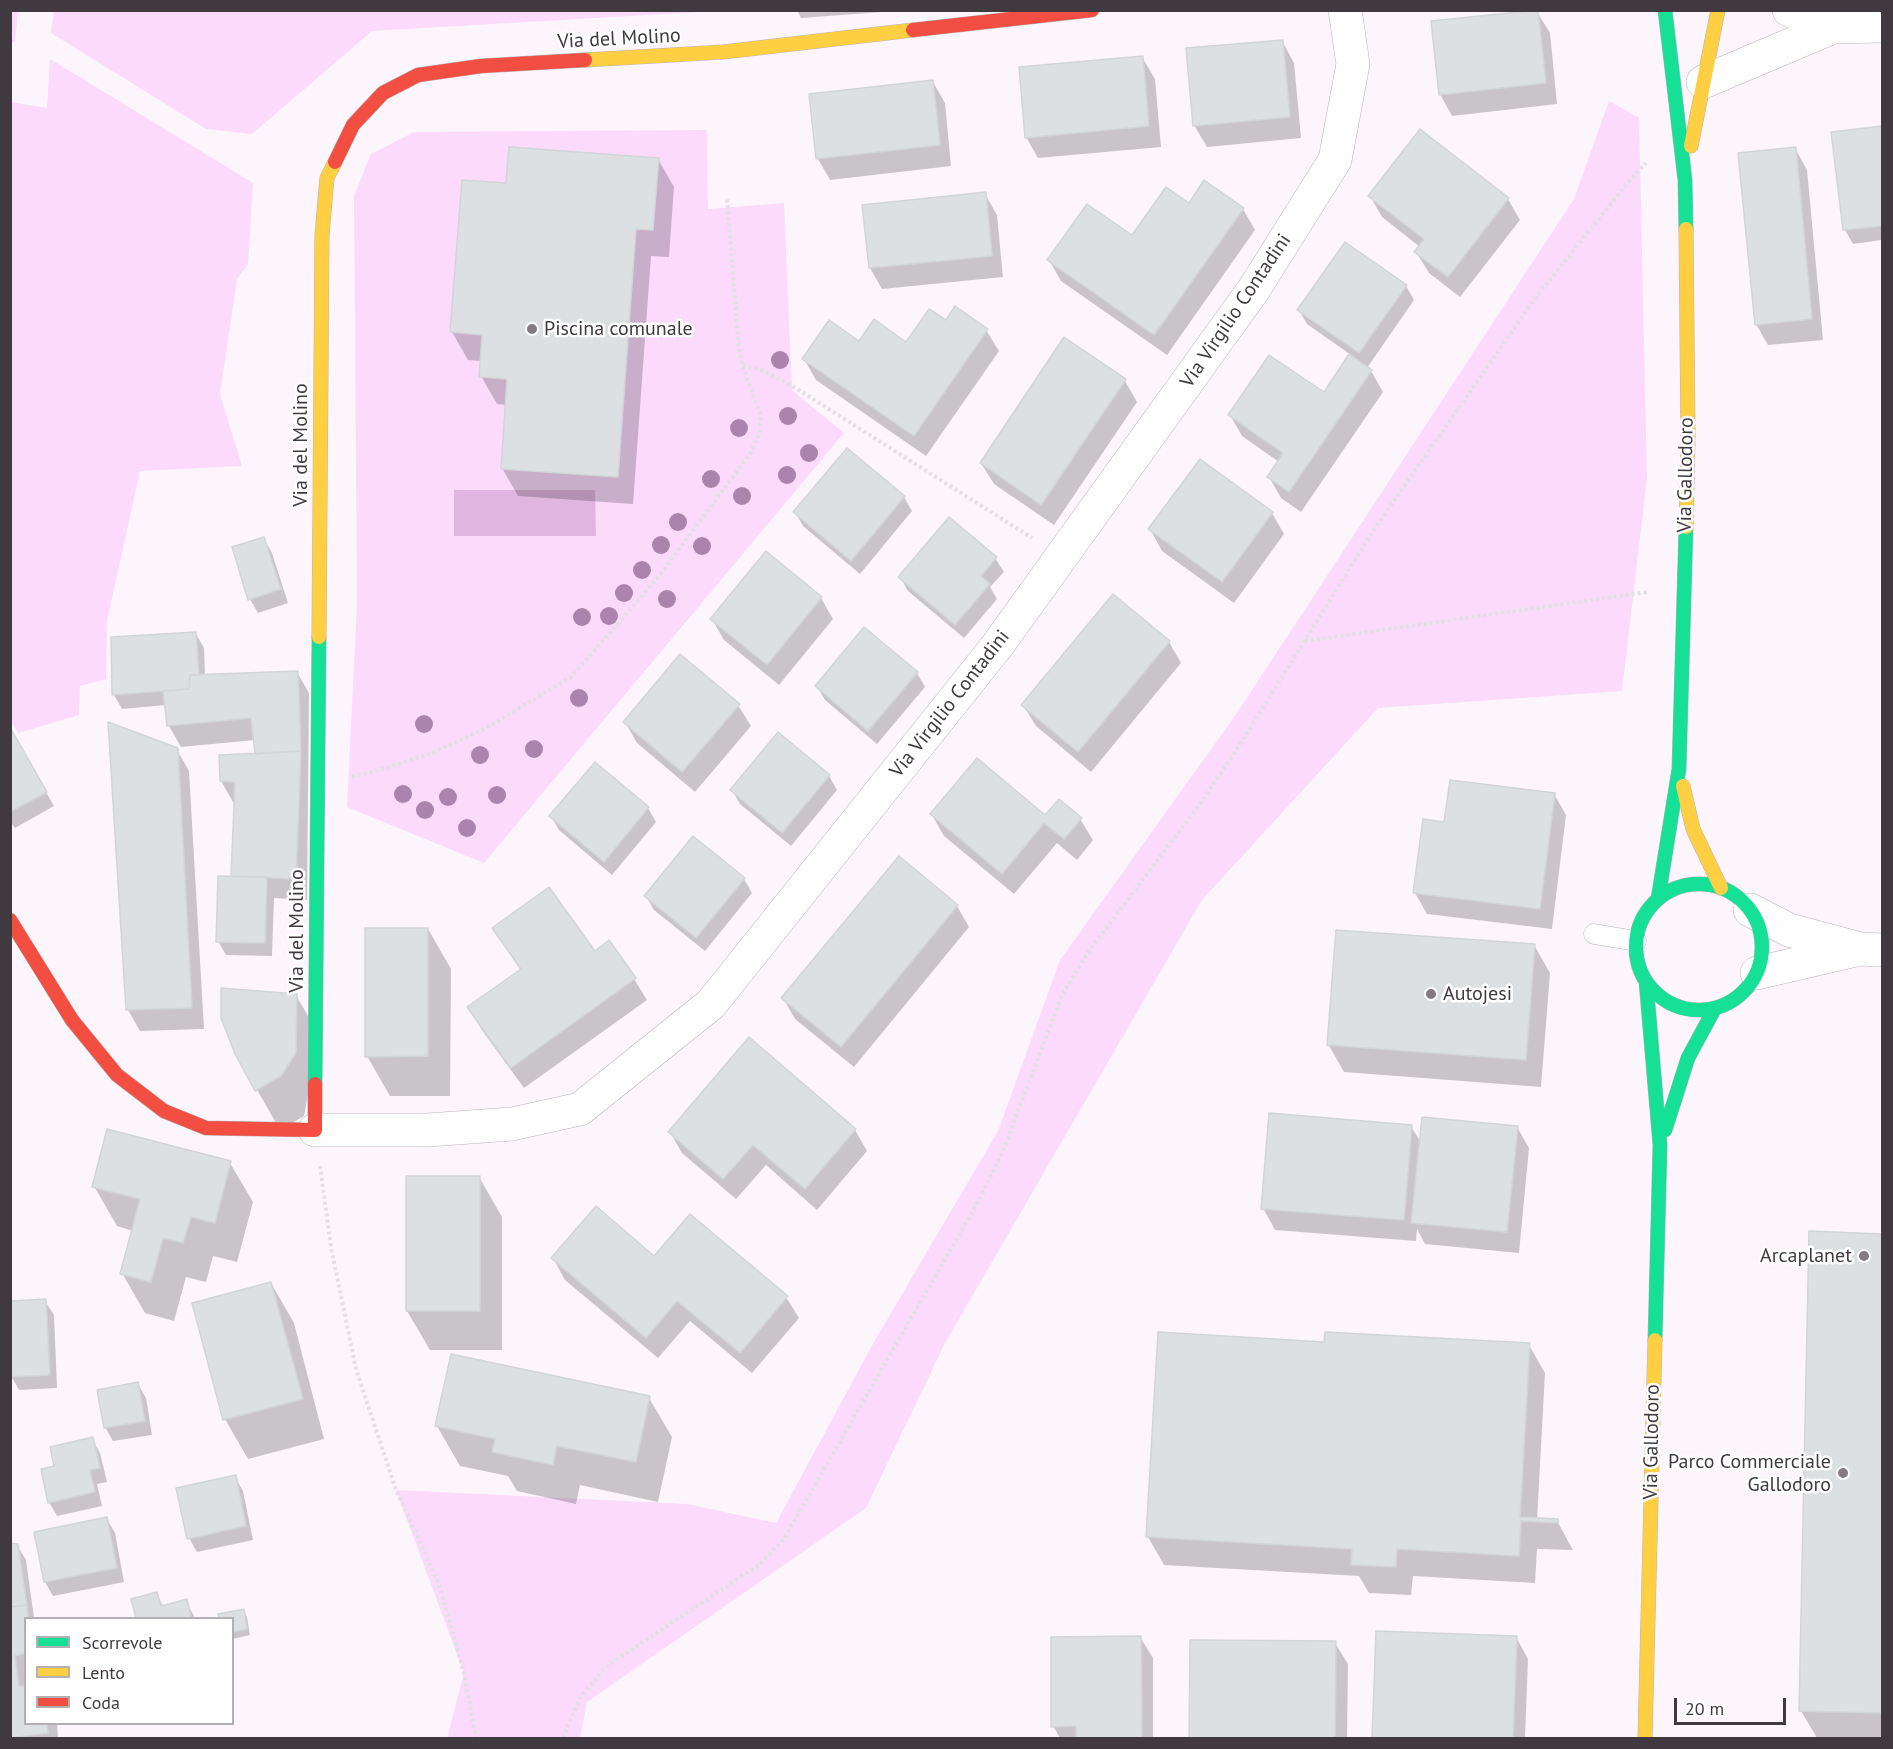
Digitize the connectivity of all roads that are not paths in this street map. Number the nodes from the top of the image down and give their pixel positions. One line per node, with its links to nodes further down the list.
1 (1092, 10): 6 (main road, Via del Molino)
2 (1345, 10): 22 (street, Via Virgilio Contadini)
3 (1665, 10): 10 (main road, Via Gallodoro)
4 (1718, 10): 9 (main road, Via Gallodoro)
5 (1789, 10): 7 (street)
6 (953, 18): 22 (main road, Via del Molino)
7 (1833, 19): 8 (street); 9 (street)
8 (1882, 26)
9 (1702, 82): 10 (main road, Via Gallodoro)
10 (1685, 180): 11 (main road, Via Gallodoro)
11 (1679, 769): 12 (main road, Via Gallodoro); 13 (main road, Via Gallodoro)
12 (1722, 888): 13 (main road, Via Gallodoro); 14 (main road, Via Gallodoro)
13 (1658, 899): 17 (main road, Via Gallodoro)
14 (1750, 910): 18 (street); 19 (main road, Via Gallodoro)
15 (10, 920): 22 (main road)
16 (1594, 934): 17 (lane)
17 (1636, 941): 20 (main road, Via Gallodoro)
18 (1871, 950): 19 (street)
19 (1756, 973): 21 (main road, Via Gallodoro)
20 (1646, 981): 21 (main road); 23 (main road, Via Gallodoro)
21 (1715, 1008): 23 (main road, Via Gallodoro)
22 (315, 1130)
23 (1660, 1145): 24 (main road, Via Gallodoro)
24 (1645, 1738)

